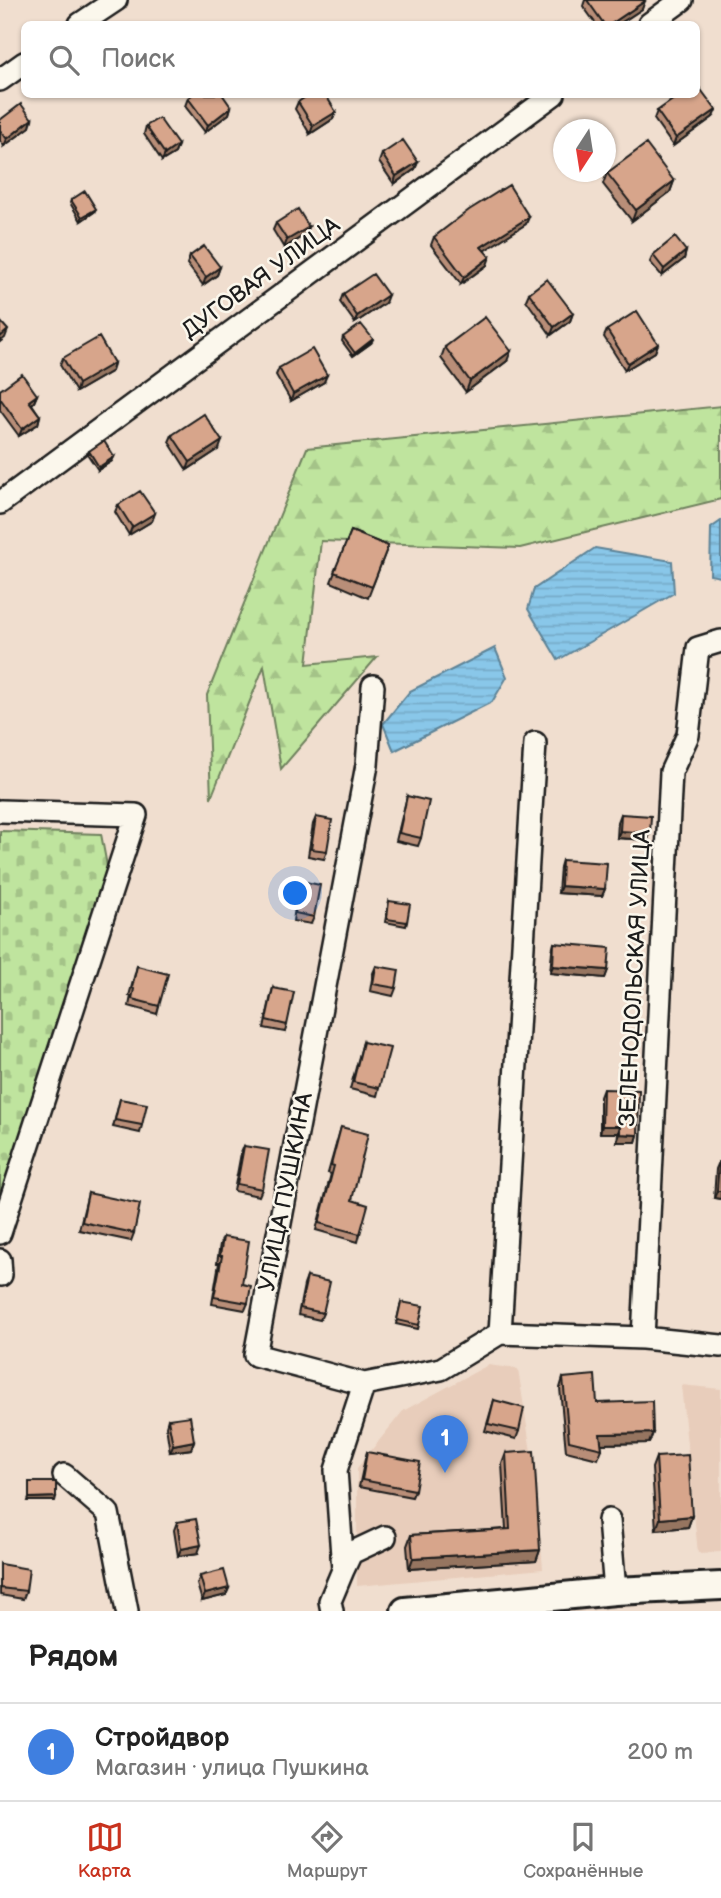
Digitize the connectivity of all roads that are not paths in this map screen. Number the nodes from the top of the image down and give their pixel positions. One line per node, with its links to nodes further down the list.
1 (116, 0): 3 (street)
2 (682, 0): 4 (street)
3 (84, 21)
4 (653, 21)
5 (21, 65): 6 (street)
6 (0, 80)
7 (549, 98): 8 (street, ДУГОВАЯ УЛИЦА)
8 (0, 503)
9 (721, 642): 15 (street, ЗЕЛЕНОДОЛЬСКАЯ УЛИЦА)
10 (373, 686): 17 (street, УЛИЦА ПУШКИНА)
11 (535, 743): 14 (street)
12 (0, 811): 13 (street)
13 (0, 1233)
14 (500, 1333): 15 (street); 17 (street)
15 (643, 1338): 16 (street)
16 (721, 1346)
17 (364, 1384): 21 (street)
18 (64, 1475): 24 (street)
19 (609, 1520): 23 (street)
20 (385, 1536): 21 (street)
21 (343, 1570): 25 (street)
22 (721, 1586): 23 (main road)
23 (615, 1591): 26 (main road)
24 (127, 1611)
25 (332, 1611)
26 (405, 1611)

